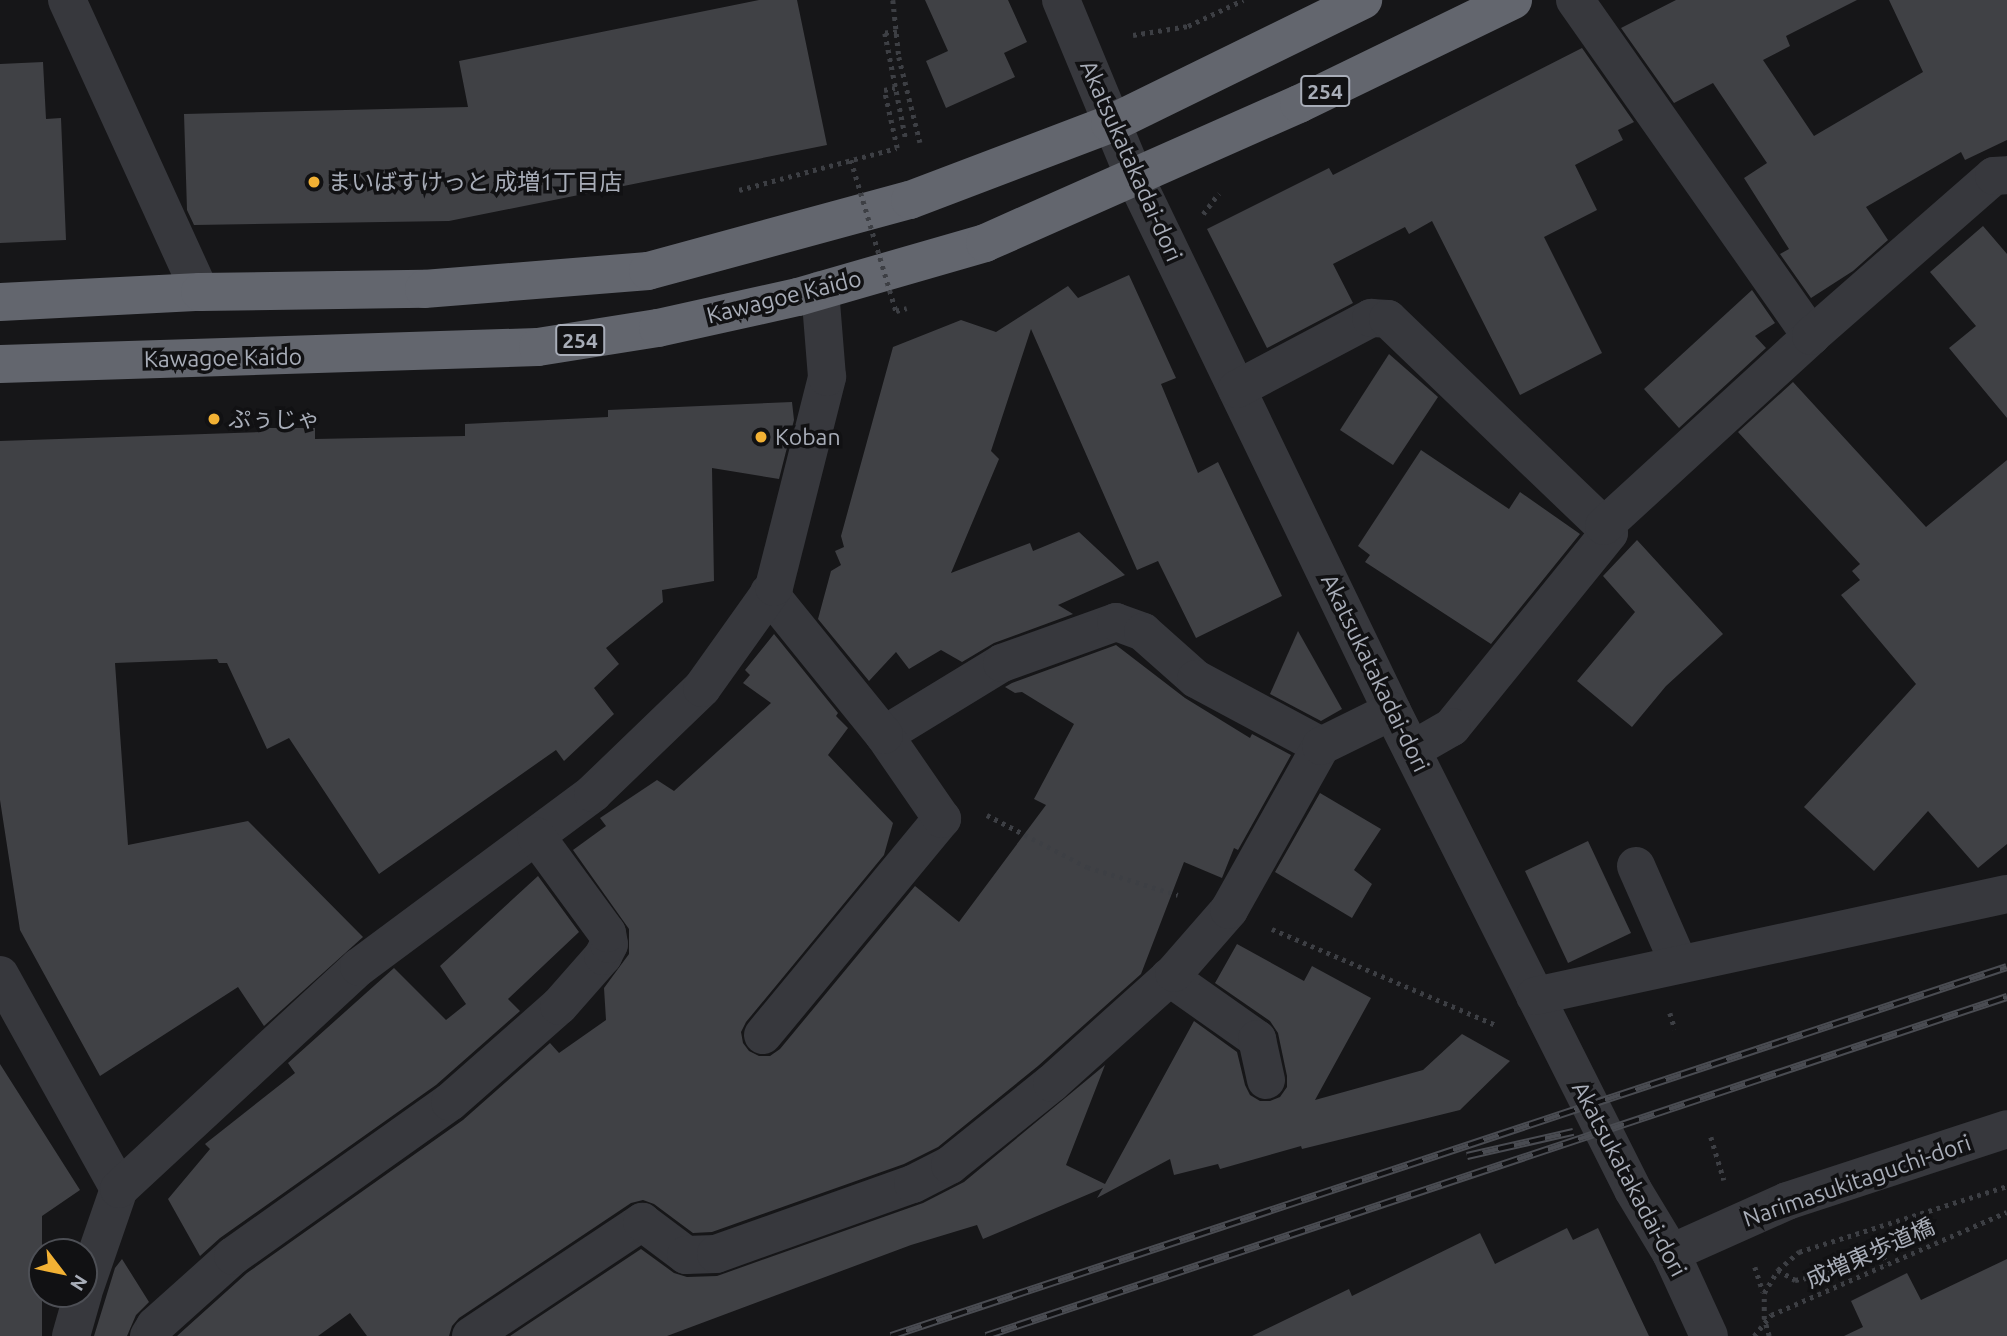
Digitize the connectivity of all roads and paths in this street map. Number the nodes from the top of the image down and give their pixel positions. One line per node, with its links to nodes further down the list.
1 (67, 0): 19 (street)
2 (893, 0): 8 (path)
3 (1061, 0): 11 (street, Akatsukatakadai-dori)
4 (1243, 0): 9 (path)
5 (1363, 0): 11 (highway)
6 (1513, 0): 16 (highway, Kawagoe Kaido / 254)
7 (1575, 0): 22 (street)
8 (897, 32): 10 (path); 13 (path)
9 (1133, 35)
10 (895, 88): 12 (path); 14 (path)
11 (1110, 124): 16 (street, Akatsukatakadai-dori); 19 (highway)
12 (906, 140)
13 (920, 142)
14 (851, 160): 17 (path); 21 (path, bridge)
15 (2007, 175): 22 (street)
16 (1134, 176): 18 (highway, Kawagoe Kaido / 254); 24 (street, Akatsukatakadai-dori)
17 (739, 190)
18 (820, 290): 23 (highway, Kawagoe Kaido / 254); 26 (street)
19 (200, 292): 20 (highway)
20 (0, 302)
21 (907, 308)
22 (1811, 336): 25 (street)
23 (0, 364)
24 (1237, 388): 25 (street); 27 (street, Akatsukatakadai-dori)
25 (1604, 526): 30 (street)
26 (769, 593): 28 (street); 31 (street)
27 (1392, 711): 29 (street); 30 (street, Akatsukatakadai-dori)
28 (884, 735): 29 (street); 38 (street)
29 (1321, 746): 36 (street)
30 (1412, 750): 37 (street, Akatsukatakadai-dori)
31 (536, 836): 42 (street); 50 (street)
32 (1636, 866): 34 (street)
33 (2007, 894): 34 (street)
34 (1679, 964): 37 (street)
35 (0, 975): 42 (street)
36 (1169, 977): 39 (street); 51 (street)
37 (1535, 996): 45 (street, Akatsukatakadai-dori)
38 (763, 1035)
39 (1266, 1080)
40 (2007, 1129): 45 (street, Narimasukitaguchi-dori)
41 (2007, 1186): 47 (path)
42 (120, 1189): 44 (street)
43 (2007, 1212): 46 (path, 成増東歩道橋, bridge)
44 (98, 1250)
45 (1671, 1253): 52 (street, Akatsukatakadai-dori)
46 (1887, 1264): 47 (path); 53 (path, 成増東歩道橋, bridge)
47 (1778, 1270): 54 (path)
48 (79, 1308): 49 (street)
49 (71, 1336)
50 (149, 1336)
51 (471, 1336)
52 (1709, 1336)
53 (1754, 1336)
54 (1769, 1336)

